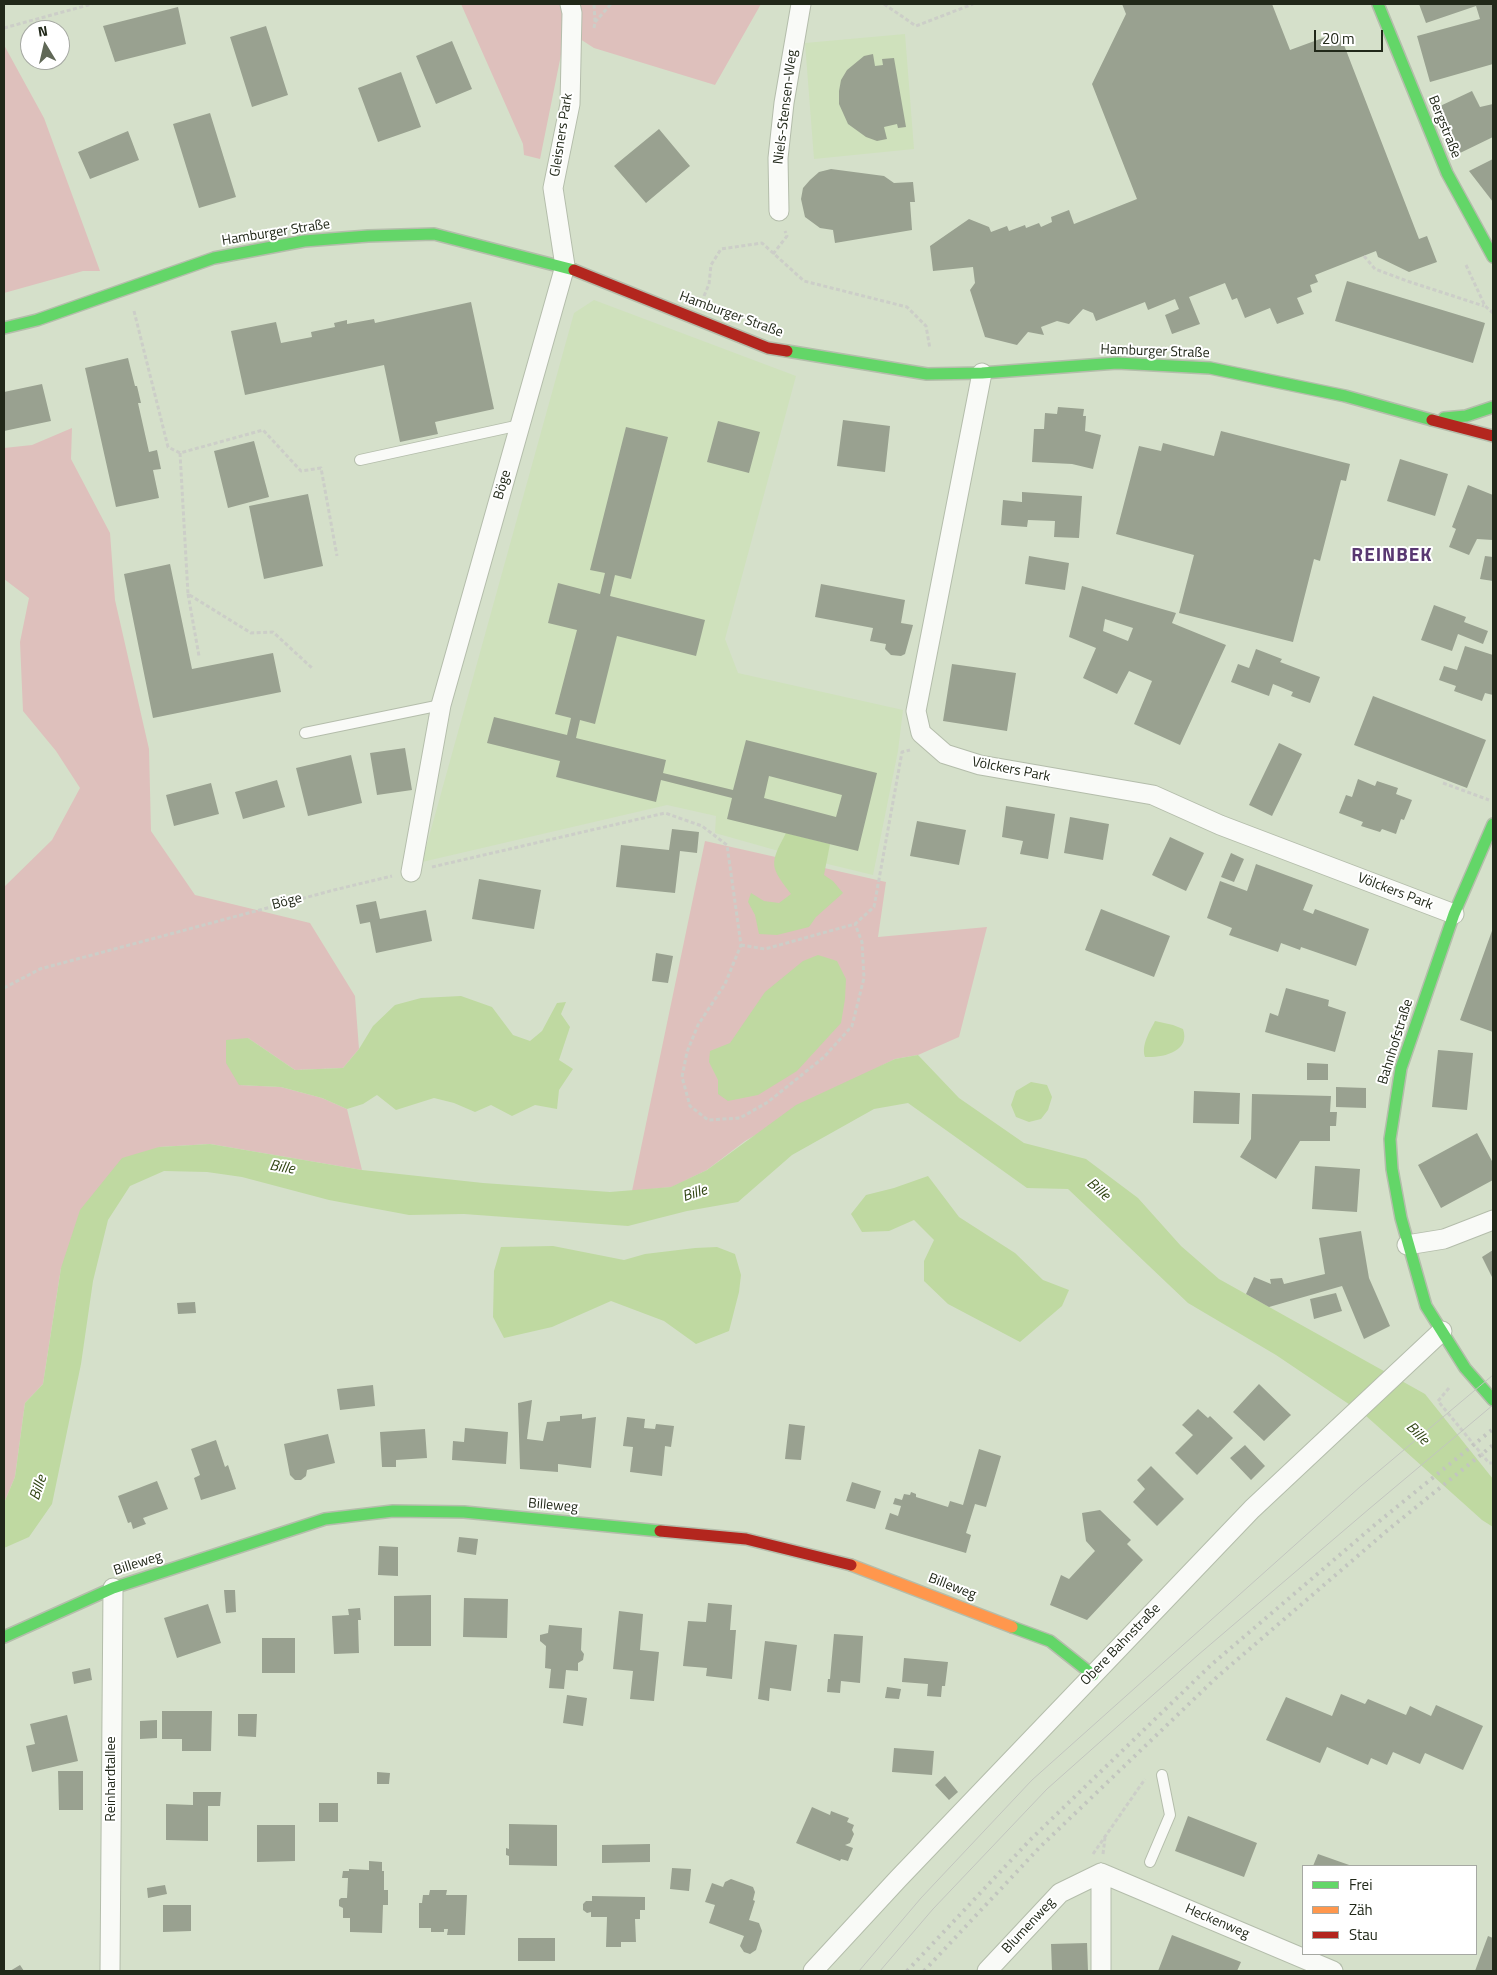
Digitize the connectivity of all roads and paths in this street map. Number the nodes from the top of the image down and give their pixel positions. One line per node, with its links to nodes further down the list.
1 (92, 4): 9 (path)
2 (570, 4): 15 (street, Gleisners Park)
3 (611, 4): 8 (path)
4 (801, 4): 10 (street, Niels-Stensen-Weg)
5 (884, 4): 6 (path)
6 (973, 4)
7 (1378, 4): 14 (main road, Bergstraße)
8 (595, 22)
9 (4, 28)
10 (779, 211)
11 (787, 236): 12 (path)
12 (773, 254): 18 (path); 20 (path)
13 (1364, 256): 17 (path)
14 (1493, 257)
15 (565, 266): 16 (main road, Hamburger Straße); 18 (main road, Hamburger Straße); 24 (street, Böge)
16 (128, 287): 19 (main road, Hamburger Straße); 28 (path)
17 (1493, 313)
18 (694, 319): 21 (main road, Hamburger Straße)
19 (4, 328)
20 (930, 348)
21 (982, 373): 23 (main road, Hamburger Straße); 36 (street, Völckers Park)
22 (1493, 408): 23 (main road)
23 (1433, 419): 25 (main road, Hamburger Straße)
24 (520, 425): 29 (lane); 34 (street, Böge)
25 (1468, 428): 26 (main road); 27 (main road, Hamburger Straße)
26 (1493, 429)
27 (1493, 436)
28 (180, 453): 30 (path); 31 (path)
29 (360, 460)
30 (337, 556)
31 (188, 594): 32 (path); 33 (path)
32 (199, 656)
33 (312, 668)
34 (441, 705): 35 (lane); 40 (street, Böge)
35 (305, 733)
36 (932, 743): 41 (street, Völckers Park); 42 (path)
37 (1443, 783): 38 (path)
38 (1493, 801)
39 (1493, 824): 41 (main road, Bahnhofstraße)
40 (411, 872): 43 (path); 44 (path, Böge)
41 (1454, 914): 46 (main road, Bahnhofstraße)
42 (855, 924): 43 (path); 43 (path)
43 (741, 945)
44 (4, 988)
45 (1493, 1220): 46 (street)
46 (1407, 1245): 47 (main road, Bahnhofstraße)
47 (1442, 1331): 48 (main road, Bahnhofstraße); 53 (street, Obere Bahnstraße)
48 (1465, 1368): 49 (main road, Bahnhofstraße); 50 (path)
49 (1493, 1400)
50 (1493, 1463)
51 (113, 1588): 52 (main road, Billeweg); 53 (main road, Billeweg); 58 (street, Reinhardtallee)
52 (4, 1637)
53 (1093, 1675): 59 (street, Obere Bahnstraße)
54 (1162, 1775): 56 (lane)
55 (1146, 1777): 57 (path)
56 (1150, 1862)
57 (1095, 1866): 60 (street, Blumenweg); 61 (street); 62 (street, Heckenweg)
58 (110, 1971)
59 (813, 1971)
60 (987, 1971)
61 (1101, 1971)
62 (1333, 1971)

